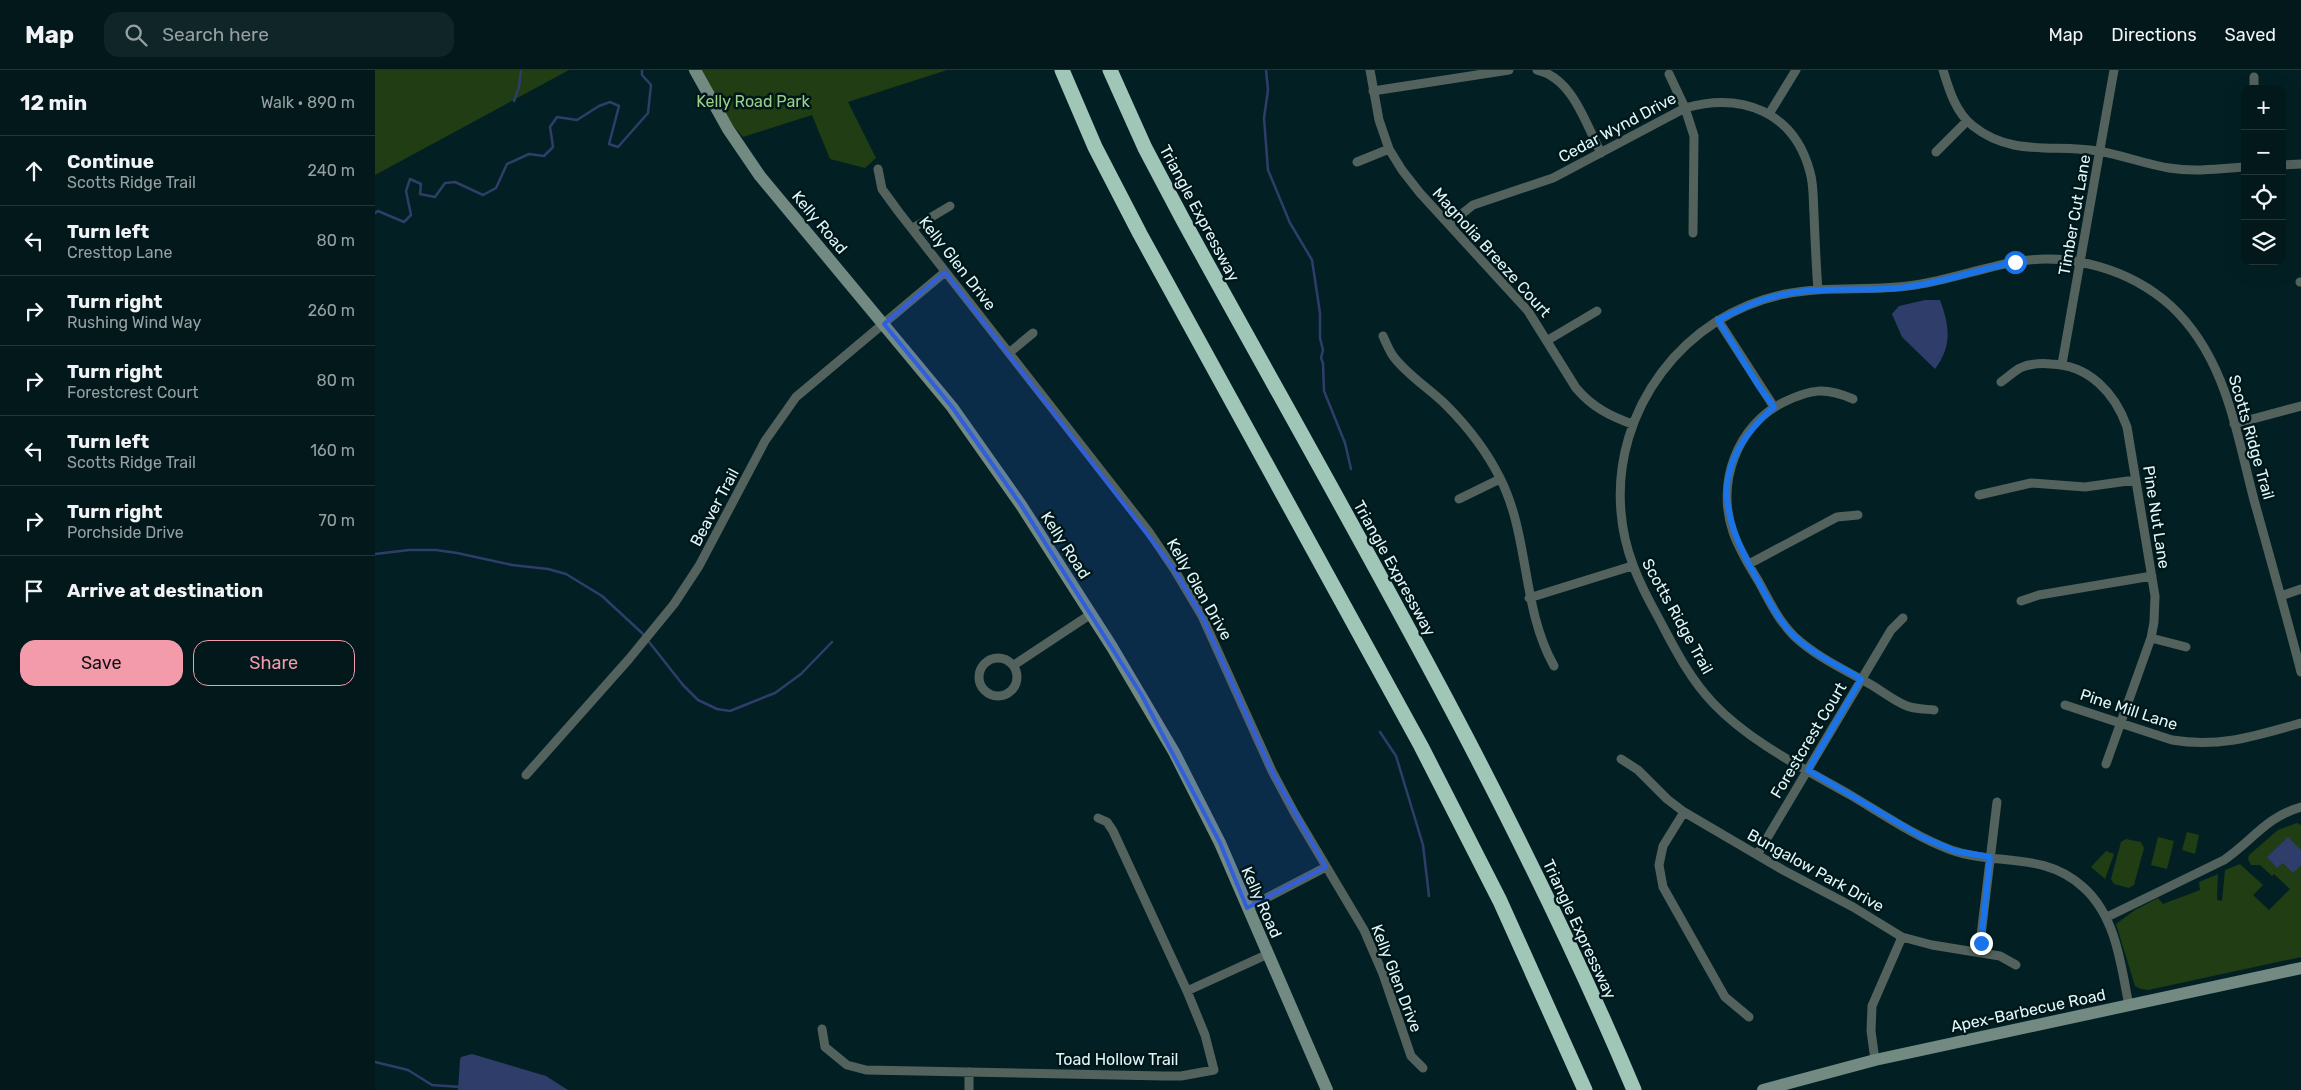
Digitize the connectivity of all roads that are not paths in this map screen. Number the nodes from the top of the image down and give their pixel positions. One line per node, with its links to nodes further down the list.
1 (695, 70): 35 (street, Kelly Road)
2 (1062, 70): 98 (highway)
3 (1110, 70): 99 (highway, Triangle Expressway)
4 (1370, 70): 13 (street, Magnolia Breeze Court)
5 (1509, 70): 13 (street)
6 (1537, 70): 20 (street)
7 (1796, 70): 15 (street)
8 (1943, 70): 16 (street)
9 (2115, 70): 18 (street, Timber Cut Lane)
10 (1669, 74): 14 (street)
11 (2254, 77): 12 (street)
12 (2254, 85)
13 (1373, 91): 17 (street, Magnolia Breeze Court)
14 (1685, 108): 15 (street, Cedar Wynd Drive); 20 (street, Cedar Wynd Drive); 29 (street)
15 (1769, 114): 32 (street, Cedar Wynd Drive)
16 (1967, 121): 18 (street); 19 (street)
17 (1389, 149): 21 (street); 27 (street, Magnolia Breeze Court)
18 (2100, 151): 24 (street); 30 (street, Timber Cut Lane)
19 (1936, 152)
20 (1601, 153): 27 (street, Cedar Wynd Drive)
21 (1357, 162)
22 (2301, 164): 23 (street)
23 (2286, 165)
24 (2241, 167)
25 (878, 169): 28 (street, Kelly Glen Drive)
26 (950, 206): 28 (street)
27 (1449, 224): 38 (street, Magnolia Breeze Court)
28 (913, 228): 31 (street, Kelly Glen Drive)
29 (1693, 233)
30 (2080, 262): 32 (street, Scotts Ridge Trail); 40 (street, Timber Cut Lane); 46 (street, Scotts Ridge Trail)
31 (945, 272): 35 (street, Beaver Trail); 39 (street, Kelly Glen Drive)
32 (1818, 290): 34 (street, Scotts Ridge Trail)
33 (1597, 311): 38 (street)
34 (1718, 320): 44 (street); 45 (street, Scotts Ridge Trail)
35 (884, 324): 59 (street, Kelly Road); 74 (street, Beaver Trail)
36 (1033, 333): 39 (street)
37 (1383, 336): 47 (street)
38 (1548, 340): 45 (street, Magnolia Breeze Court)
39 (1009, 353): 81 (street, Kelly Glen Drive)
40 (2063, 364): 41 (street, Pine Nut Lane); 48 (street, Pine Nut Lane)
41 (2001, 382)
42 (1853, 399): 44 (street)
43 (2301, 406): 46 (street)
44 (1774, 407): 52 (street)
45 (1633, 424): 53 (street, Scotts Ridge Trail)
46 (2234, 424): 56 (street, Scotts Ridge Trail)
47 (1501, 478): 50 (street); 57 (street)
48 (2135, 480): 49 (street); 54 (street, Pine Nut Lane)
49 (1979, 495)
50 (1459, 499)
51 (1858, 515): 52 (street)
52 (1749, 564): 66 (street)
53 (1632, 566): 57 (street); 73 (street, Scotts Ridge Trail)
54 (2152, 576): 58 (street); 61 (street, Pine Nut Lane)
55 (2301, 589): 56 (street)
56 (2281, 596): 65 (street, Scotts Ridge Trail)
57 (1529, 598): 64 (street)
58 (2021, 601)
59 (1091, 614): 63 (street); 82 (street, Kelly Road)
60 (1903, 618): 66 (street, Forestcrest Court)
61 (2151, 638): 62 (street); 69 (street, Pine Nut Lane)
62 (2186, 647)
63 (1014, 664): 63 (street)
64 (1554, 666)
65 (2301, 672)
66 (1861, 679): 68 (street); 73 (street, Forestcrest Court)
67 (2065, 704): 69 (street, Pine Mill Lane)
68 (1933, 710)
69 (2122, 723): 70 (street, Pine Mill Lane); 72 (street, Pine Nut Lane)
70 (2301, 723)
71 (1621, 759): 77 (street, Bungalow Park Drive)
72 (2106, 764)
73 (1808, 770): 79 (street, Forestcrest Court); 80 (street, Scotts Ridge Trail)
74 (525, 775)
75 (1997, 802): 80 (street)
76 (2301, 806): 83 (street)
77 (1685, 812): 79 (street, Bungalow Park Drive); 91 (street)
78 (1098, 818): 89 (street, Toad Hollow Trail)
79 (1757, 855): 84 (street, Bungalow Park Drive)
80 (1990, 857): 83 (street, Scotts Ridge Trail); 85 (street)
81 (1326, 867): 82 (street); 94 (street, Kelly Glen Drive)
82 (1247, 908): 86 (street, Kelly Road)
83 (2107, 917): 90 (street, Scotts Ridge Trail)
84 (1902, 936): 85 (street, Bungalow Park Drive); 93 (street)
85 (1979, 952): 87 (street, Bungalow Park Drive)
86 (1268, 954): 89 (street); 97 (street, Kelly Road)
87 (2016, 965)
88 (2301, 968): 90 (street, Apex-Barbecue Road)
89 (1187, 991): 95 (street, Toad Hollow Trail)
90 (2129, 1006): 93 (street, Apex-Barbecue Road)
91 (1749, 1017)
92 (822, 1029): 95 (street, Toad Hollow Trail)
93 (1875, 1060): 100 (street, Apex-Barbecue Road)
94 (1423, 1068)
95 (969, 1072): 96 (street)
96 (969, 1090)
97 (1327, 1090)
98 (1585, 1090)
99 (1633, 1090)
100 (1763, 1090)

